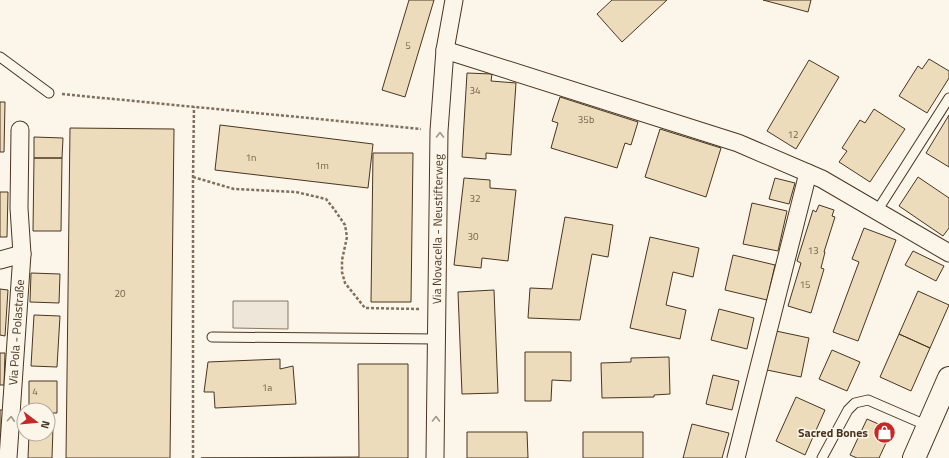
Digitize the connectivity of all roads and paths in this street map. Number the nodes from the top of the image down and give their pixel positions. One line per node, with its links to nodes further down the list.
1 (454, 0): 2 (street, Via Novacella - Neustifterweg)
2 (445, 50): 8 (street, Via Novacella - Neustifterweg); 9 (street)
3 (0, 57): 4 (lane)
4 (49, 93): 6 (path)
5 (949, 98): 11 (lane)
6 (194, 107): 8 (path); 10 (path)
7 (20, 130): 13 (street, Via Pola - Polastraße)
8 (440, 131): 15 (street, Via Novacella - Neustifterweg, one-way to 8)
9 (808, 173): 11 (street); 25 (street)
10 (193, 177): 15 (path); 23 (path)
11 (877, 211): 12 (street)
12 (949, 253)
13 (22, 254): 14 (street); 22 (street, Via Pola - Polastraße, one-way to 13)
14 (0, 260)
15 (437, 310): 17 (street, Via Novacella - Neustifterweg)
16 (212, 337): 17 (lane)
17 (437, 339): 24 (street, Via Novacella - Neustifterweg, one-way to 17)
18 (949, 378): 19 (main road)
19 (928, 426): 26 (lane); 27 (main road)
20 (0, 457): 21 (street)
21 (4, 458)
22 (8, 458)
23 (193, 458)
24 (435, 458)
25 (736, 458)
26 (822, 458)
27 (914, 458)

